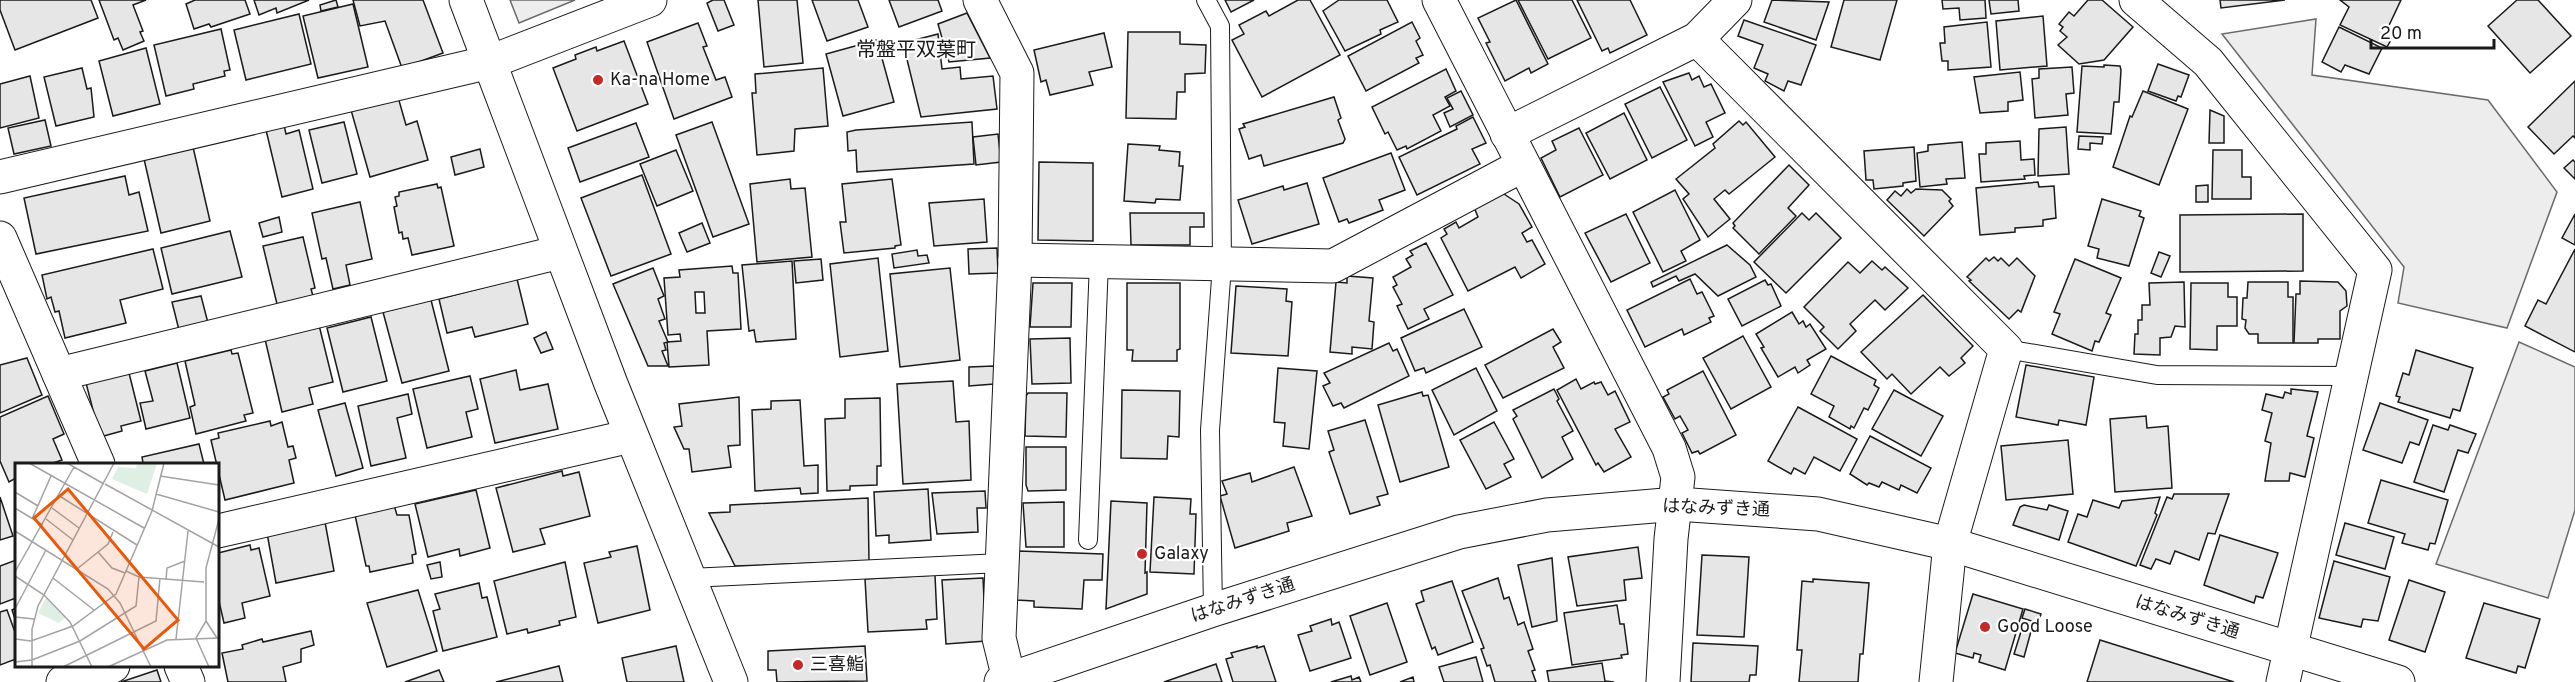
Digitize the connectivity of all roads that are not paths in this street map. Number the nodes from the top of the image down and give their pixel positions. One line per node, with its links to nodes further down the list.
1 (466, 0): 9 (street)
2 (650, 0): 9 (street)
3 (980, 0): 15 (street)
4 (1206, 0): 17 (lane)
5 (1439, 0): 10 (street)
6 (1735, 0): 8 (street)
7 (2136, 0): 20 (street)
8 (1697, 39): 10 (street); 18 (street)
9 (490, 62): 12 (street); 14 (street)
10 (1507, 134): 11 (street)
11 (1523, 165): 17 (street); 23 (street)
12 (0, 177)
13 (0, 238): 19 (street)
14 (560, 252): 19 (street); 21 (street)
15 (1015, 260): 16 (street); 27 (street)
16 (1099, 262): 17 (street); 25 (lane)
17 (1222, 265): 29 (lane)
18 (2006, 349): 20 (lane); 26 (street)
19 (59, 374): 22 (street)
20 (2352, 376): 30 (street)
21 (631, 435): 24 (street); 28 (street)
22 (97, 463)
23 (1677, 504): 26 (street, はなみずき通); 29 (street, はなみずき通); 37 (street)
24 (219, 531)
25 (1088, 540)
26 (1950, 544): 30 (street, はなみずき通); 38 (street)
27 (1001, 563): 28 (lane); 33 (street)
28 (689, 578): 36 (street)
29 (1213, 610): 33 (street, はなみずき通)
30 (2291, 651): 39 (street); 40 (street, はなみずき通)
31 (110, 667): 34 (street)
32 (181, 667): 35 (street)
33 (1005, 681)
34 (63, 682)
35 (188, 682)
36 (731, 682)
37 (1663, 682)
38 (1936, 682)
39 (2283, 682)
40 (2397, 682)

